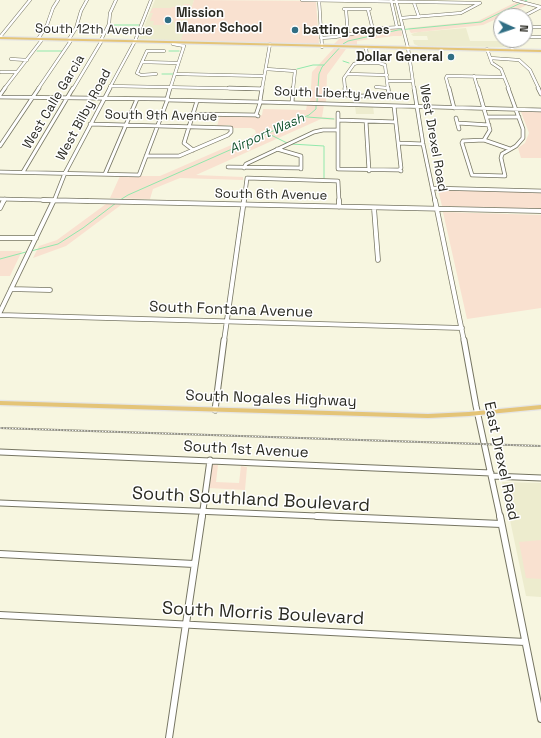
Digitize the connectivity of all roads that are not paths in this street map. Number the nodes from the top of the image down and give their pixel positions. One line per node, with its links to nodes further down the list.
1 (30, 0): 26 (street)
2 (58, 0): 28 (street)
3 (87, 0): 29 (street)
4 (116, 0): 30 (street, West Calle Garcia)
5 (151, 0): 31 (street, West Bilby Road)
6 (302, 0): 7 (street)
7 (319, 0): 8 (street); 27 (street)
8 (328, 0): 9 (street)
9 (355, 0): 11 (street)
10 (514, 0): 19 (street)
11 (391, 1): 12 (street); 22 (street)
12 (396, 1): 15 (street); 21 (street, West Drexel Road)
13 (430, 1): 14 (street); 15 (street)
14 (454, 1): 17 (street)
15 (414, 2): 20 (street)
16 (479, 2): 17 (street); 18 (street)
17 (467, 3): 18 (street)
18 (474, 7): 20 (street)
19 (541, 7)
20 (419, 17): 21 (street)
21 (401, 18): 23 (street, West Drexel Road)
22 (398, 27): 23 (street); 24 (street)
23 (404, 29): 41 (street, West Drexel Road)
24 (373, 30): 25 (street); 25 (street)
25 (348, 35): 27 (street)
26 (0, 38): 28 (main road, South 12th Avenue)
27 (321, 38): 37 (street)
28 (40, 40): 29 (main road, South 12th Avenue); 48 (street)
29 (70, 40): 30 (main road, South 12th Avenue); 71 (street)
30 (101, 41): 31 (main road, South 12th Avenue); 72 (street, West Calle Garcia)
31 (134, 42): 32 (main road, South 12th Avenue); 33 (main road, South 12th Avenue); 64 (street, West Bilby Road)
32 (179, 43): 33 (main road, South 12th Avenue); 34 (main road, South 12th Avenue); 35 (main road, South 12th Avenue)
33 (174, 44): 36 (street)
34 (188, 44): 35 (main road, South 12th Avenue); 36 (street)
35 (270, 45): 37 (main road, South 12th Avenue); 52 (street)
36 (184, 46): 50 (street)
37 (322, 46): 38 (main road, South 12th Avenue)
38 (345, 47): 39 (main road, South 12th Avenue); 40 (main road, South 12th Avenue)
39 (380, 47): 40 (main road, South 12th Avenue); 41 (main road, South 12th Avenue)
40 (366, 48): 51 (street)
41 (408, 48): 42 (main road, South 12th Avenue); 63 (street, West Drexel Road)
42 (487, 50): 43 (main road, South 12th Avenue); 46 (street)
43 (513, 50): 45 (main road, South 12th Avenue)
44 (164, 51): 49 (street)
45 (541, 51)
46 (490, 58): 61 (street); 69 (street)
47 (11, 59): 48 (street)
48 (27, 60): 54 (street)
49 (142, 62): 50 (street); 55 (street)
50 (178, 63): 56 (street)
51 (368, 63): 57 (street); 58 (street)
52 (266, 69): 59 (street); 78 (street)
53 (1, 72): 54 (street)
54 (17, 72): 70 (street)
55 (156, 74)
56 (176, 74): 59 (street); 65 (street)
57 (347, 74): 58 (street); 67 (street)
58 (386, 75): 62 (street)
59 (264, 76): 68 (street)
60 (474, 76): 61 (street); 81 (street); 82 (street)
61 (504, 77): 83 (street)
62 (388, 81): 63 (street); 67 (street)
63 (414, 81): 80 (street, West Drexel Road)
64 (110, 86): 65 (street); 73 (street, West Bilby Road)
65 (172, 87): 68 (street); 75 (street)
66 (376, 87): 67 (street)
67 (388, 88)
68 (262, 89): 77 (street)
69 (541, 94)
70 (0, 96): 71 (street, South Liberty Avenue)
71 (33, 97): 72 (street, South Liberty Avenue); 104 (street)
72 (67, 98): 73 (street, South Liberty Avenue); 113 (street, West Calle Garcia)
73 (103, 99): 74 (street, South Liberty Avenue); 94 (street, West Bilby Road)
74 (137, 99): 75 (street, South Liberty Avenue); 96 (street)
75 (167, 100): 76 (street, South Liberty Avenue); 97 (street)
76 (197, 101): 77 (street, South Liberty Avenue); 86 (street)
77 (260, 102): 78 (street, South Liberty Avenue); 86 (street)
78 (292, 103): 79 (street, South Liberty Avenue)
79 (394, 106): 80 (street, South Liberty Avenue); 92 (street)
80 (417, 106): 81 (street, South Liberty Avenue); 103 (street, West Drexel Road)
81 (454, 108): 82 (street, South Liberty Avenue)
82 (484, 109): 83 (street, South Liberty Avenue); 87 (street)
83 (516, 110): 84 (street, South Liberty Avenue); 88 (street)
84 (541, 110)
85 (338, 113): 90 (street)
86 (193, 114): 98 (street)
87 (487, 116): 88 (street); 95 (street)
88 (519, 117): 106 (street)
89 (456, 118): 93 (street)
90 (338, 120): 91 (street); 100 (street)
91 (366, 121): 92 (street); 111 (street)
92 (396, 122): 102 (street)
93 (458, 123): 95 (street); 99 (street)
94 (90, 124): 96 (street, South 9th Avenue); 114 (street, West Bilby Road)
95 (490, 124): 101 (street)
96 (126, 125): 97 (street, South 9th Avenue); 115 (street)
97 (158, 126): 98 (street, South 9th Avenue); 108 (street)
98 (189, 126): 107 (street); 107 (street, South 9th Avenue)
99 (459, 129)
100 (337, 130): 105 (street); 111 (street)
101 (484, 140): 106 (street); 106 (street)
102 (398, 143): 103 (street); 111 (street)
103 (423, 144): 116 (street, West Drexel Road)
104 (0, 146)
105 (277, 149): 110 (street); 110 (street)
106 (510, 149)
107 (193, 150): 108 (street)
108 (146, 156): 115 (street)
109 (228, 167): 110 (street)
110 (244, 168)
111 (369, 171)
112 (0, 172): 113 (street)
113 (23, 172): 114 (street)
114 (65, 173): 115 (street); 120 (street, West Bilby Road)
115 (105, 174)
116 (432, 188): 117 (street); 125 (street, West Drexel Road)
117 (541, 190)
118 (0, 199): 119 (street, South 6th Avenue)
119 (5, 199): 120 (street, South 6th Avenue); 123 (street)
120 (54, 200): 121 (street, South 6th Avenue); 128 (street, West Bilby Road)
121 (243, 205): 122 (street, South 6th Avenue); 122 (street); 134 (street)
122 (338, 207): 124 (street, South 6th Avenue)
123 (0, 208)
124 (374, 208): 125 (street, South 6th Avenue); 129 (street)
125 (436, 209): 126 (street, South 6th Avenue); 135 (street, East Drexel Road)
126 (541, 211)
127 (0, 238): 128 (street)
128 (36, 238): 130 (street, West Bilby Road)
129 (378, 260)
130 (11, 289): 131 (street); 132 (street, West Bilby Road)
131 (50, 290)
132 (0, 312)
133 (0, 316): 134 (street, South Fontana Avenue)
134 (226, 322): 135 (street, South Fontana Avenue); 138 (street)
135 (462, 328): 139 (street, East Drexel Road)
136 (0, 403): 138 (main road, South Nogales Highway)
137 (541, 407): 139 (main road, South Nogales Highway)
138 (215, 410): 139 (main road, South Nogales Highway)
139 (477, 413): 142 (street, East Drexel Road)
140 (0, 452): 141 (street, South 1st Avenue)
141 (210, 460): 142 (street, South 1st Avenue); 145 (street)
142 (492, 475): 143 (street, South 1st Avenue); 146 (street, East Drexel Road)
143 (541, 478)
144 (0, 503): 145 (street, South Southland Boulevard)
145 (202, 512): 146 (street, South Southland Boulevard); 148 (street)
146 (501, 524): 151 (street, East Drexel Road)
147 (0, 554): 148 (street)
148 (194, 564): 150 (street)
149 (0, 615): 150 (street, South Morris Boulevard)
150 (185, 624): 151 (street, South Morris Boulevard); 153 (street)
151 (524, 642): 152 (street, East Drexel Road)
152 (541, 719)
153 (169, 738)

